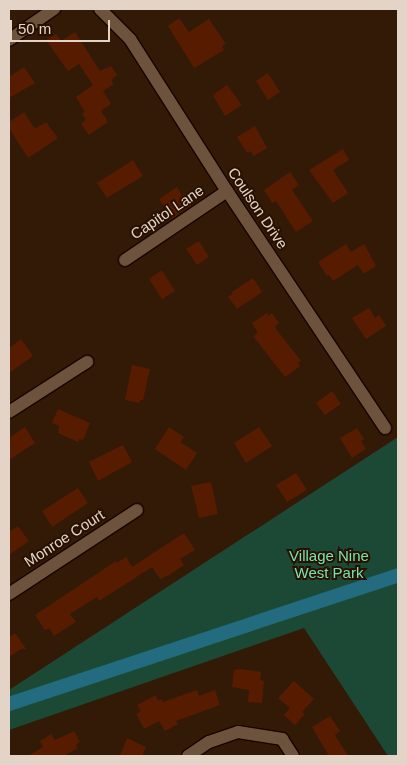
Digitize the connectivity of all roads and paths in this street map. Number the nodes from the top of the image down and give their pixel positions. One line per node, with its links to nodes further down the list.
1 (54, 9): 3 (street)
2 (100, 9): 4 (street, Coulson Drive)
3 (9, 40)
4 (227, 191): 5 (street, Capitol Lane); 8 (street, Coulson Drive)
5 (125, 260)
6 (87, 362): 7 (street)
7 (9, 412)
8 (385, 428)
9 (137, 510): 10 (street, Monroe Court)
10 (9, 594)
11 (188, 756): 12 (street)
12 (293, 756)

